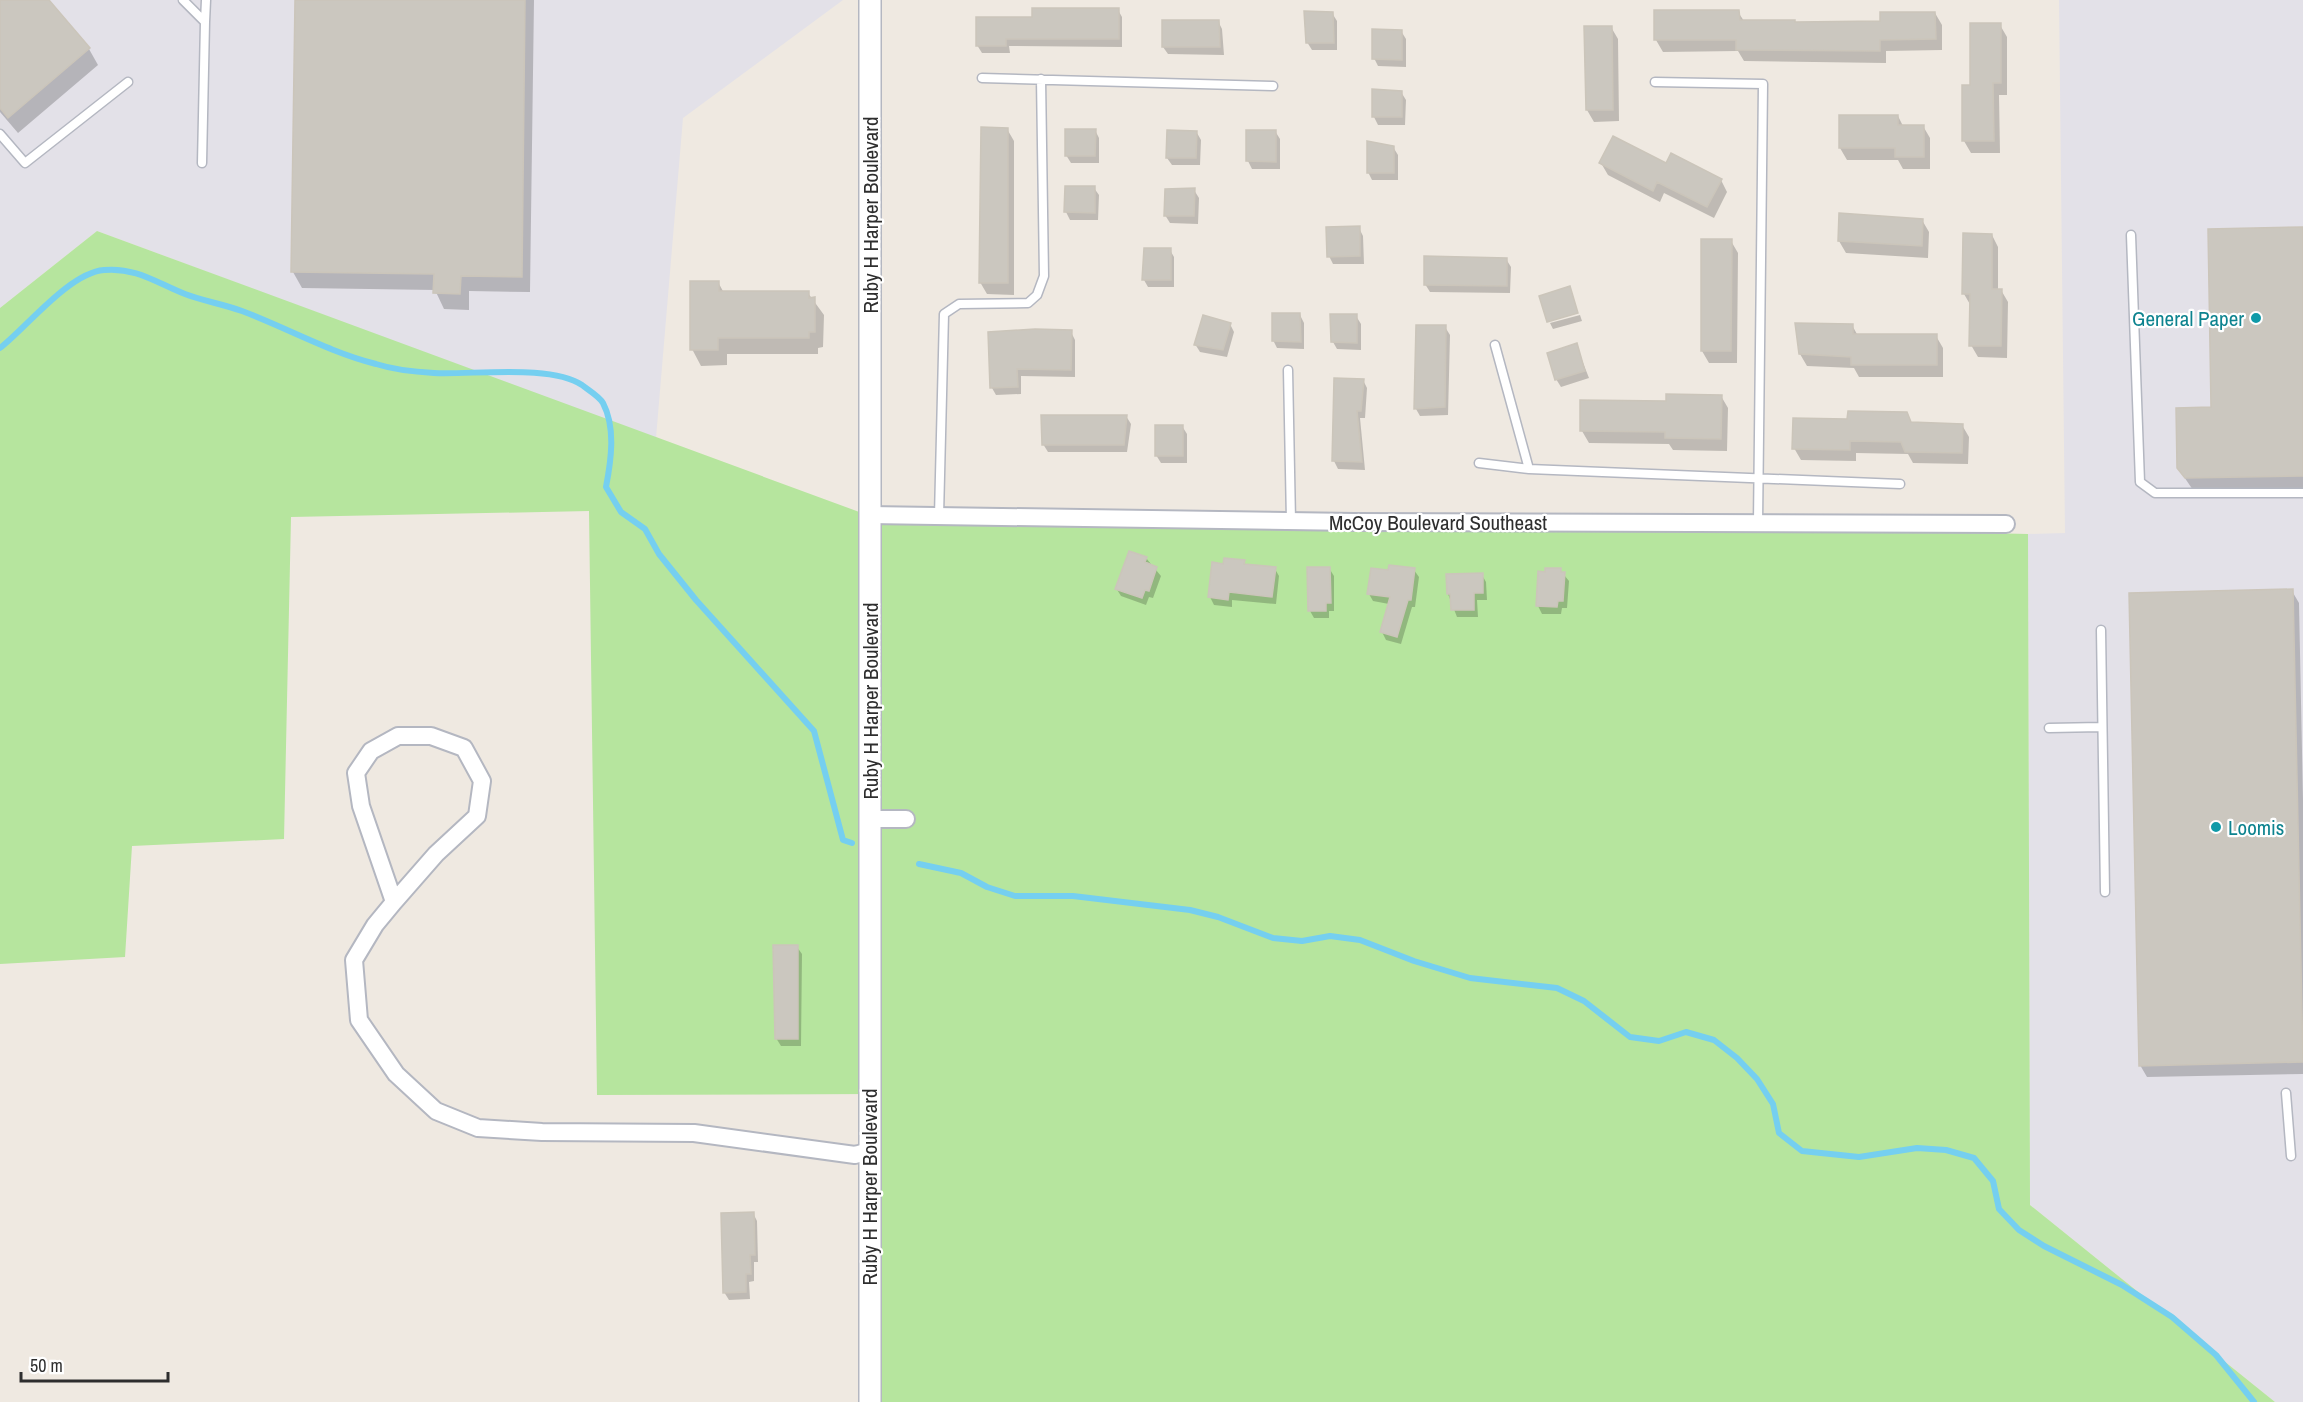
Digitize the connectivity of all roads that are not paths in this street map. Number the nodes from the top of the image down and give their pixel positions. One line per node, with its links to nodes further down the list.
1 (183, 0): 4 (lane)
2 (206, 0): 4 (lane)
3 (870, 0): 20 (street, Ruby H Harper Boulevard)
4 (205, 22): 11 (lane)
5 (982, 78): 6 (lane)
6 (1041, 79): 9 (lane); 21 (lane)
7 (128, 82): 10 (lane)
8 (1655, 82): 17 (lane)
9 (1273, 86)
10 (0, 134)
11 (202, 163)
12 (2131, 235): 19 (lane)
13 (1495, 345): 16 (lane)
14 (1288, 370): 22 (lane)
15 (1479, 463): 16 (lane)
16 (1529, 470): 17 (lane)
17 (1758, 479): 18 (lane); 23 (lane)
18 (1900, 484)
19 (2303, 493)
20 (869, 515): 21 (street, McCoy Boulevard Southeast); 28 (street, Ruby H Harper Boulevard)
21 (939, 516): 22 (street, McCoy Boulevard Southeast)
22 (1291, 521): 23 (street, McCoy Boulevard Southeast)
23 (1758, 523): 24 (street, McCoy Boulevard Southeast)
24 (2006, 524)
25 (2101, 630): 27 (lane)
26 (2049, 728): 27 (lane)
27 (2101, 728): 30 (lane)
28 (870, 819): 29 (street); 33 (street, Ruby H Harper Boulevard)
29 (906, 819)
30 (2105, 892)
31 (394, 902): 31 (street); 33 (street)
32 (2286, 1094): 34 (lane)
33 (869, 1151): 35 (street, Ruby H Harper Boulevard)
34 (2291, 1156)
35 (870, 1402)

